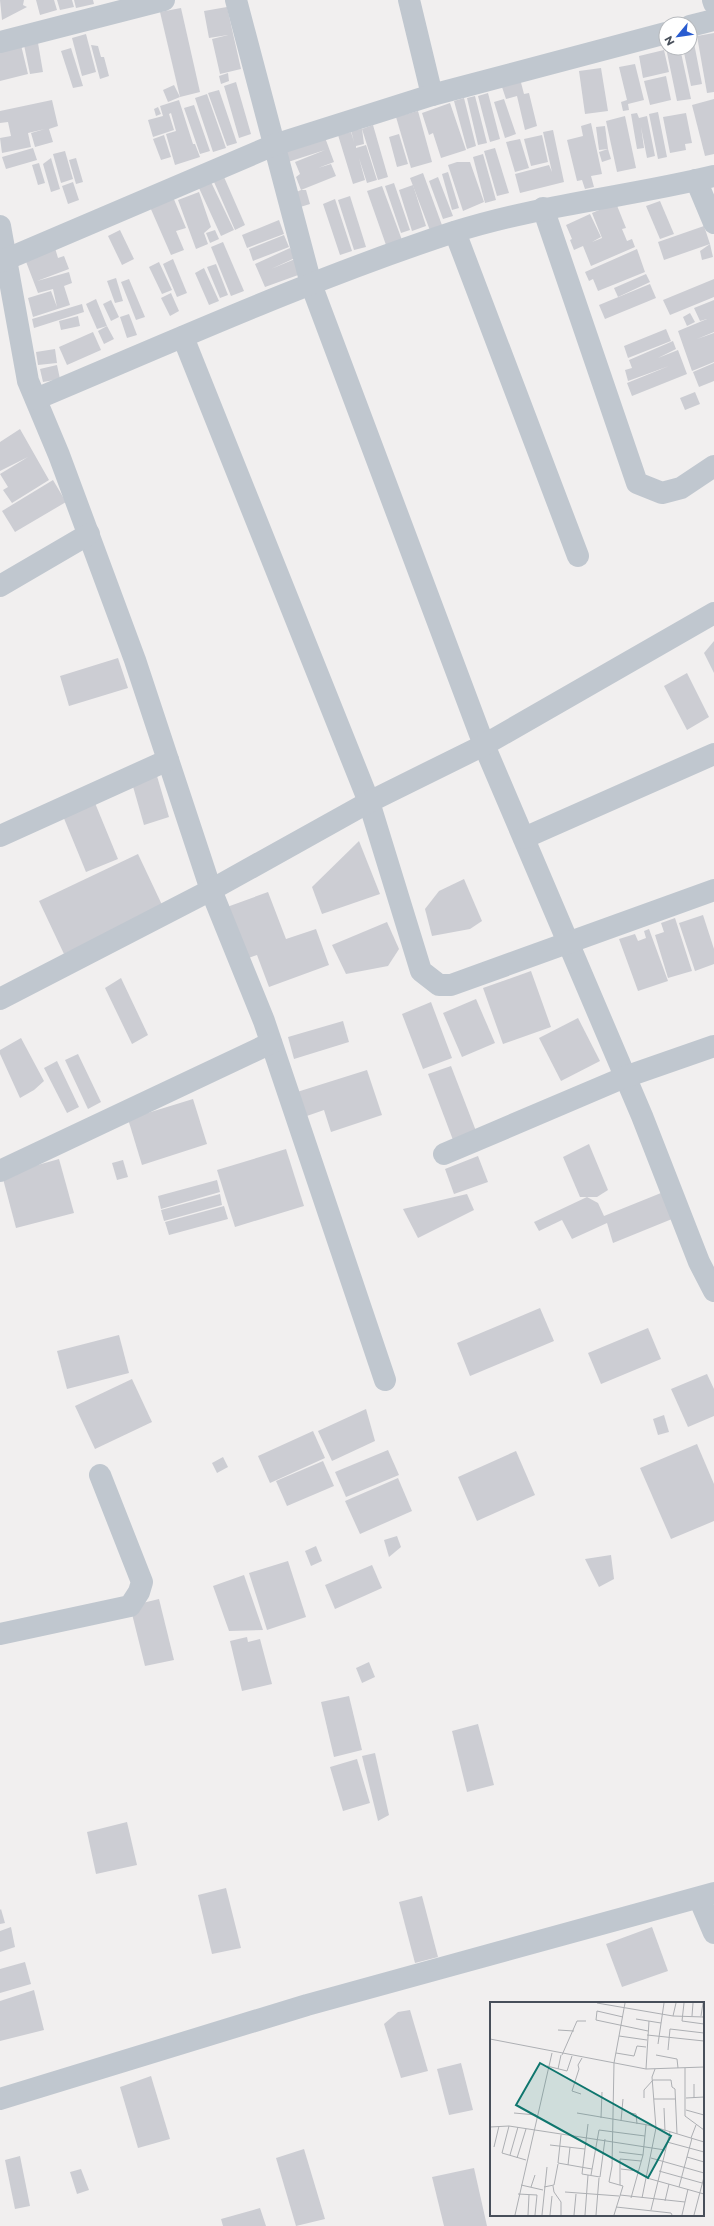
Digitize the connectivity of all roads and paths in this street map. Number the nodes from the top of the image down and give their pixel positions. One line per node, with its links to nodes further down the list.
1 (164, 0): 6 (street)
2 (236, 0): 12 (street)
3 (409, 0): 11 (street)
4 (713, 0): 5 (street)
5 (714, 3)
6 (108, 7): 10 (street)
7 (714, 20): 8 (street)
8 (698, 24)
9 (658, 35): 11 (street)
10 (0, 42)
11 (432, 95): 12 (street)
12 (274, 145): 18 (street); 19 (street)
13 (705, 178): 14 (street); 15 (street)
14 (543, 208): 17 (street); 22 (street)
15 (714, 223)
16 (0, 226): 18 (street)
17 (455, 232): 19 (street); 24 (street)
18 (3, 260): 21 (street)
19 (311, 284): 20 (street); 27 (street)
20 (183, 338): 21 (street); 30 (street)
21 (36, 399): 23 (street)
22 (714, 466)
23 (89, 534): 25 (street); 29 (street)
24 (578, 556)
25 (0, 586)
26 (714, 613): 27 (street)
27 (484, 745): 30 (street); 32 (street)
28 (714, 754): 32 (street)
29 (168, 760): 31 (street); 33 (street)
30 (369, 802): 33 (street); 35 (street)
31 (0, 836)
32 (524, 838): 35 (street)
33 (211, 890): 36 (street); 37 (street)
34 (714, 890): 35 (street)
35 (568, 943): 39 (street)
36 (0, 999)
37 (271, 1043): 41 (street); 43 (street)
38 (714, 1046): 39 (street)
39 (625, 1077): 40 (street); 42 (street)
40 (444, 1154)
41 (0, 1170)
42 (714, 1291)
43 (384, 1380)
44 (100, 1475): 45 (street)
45 (0, 1634)
46 (707, 1895): 47 (street); 48 (street)
47 (714, 1933)
48 (0, 2099)

